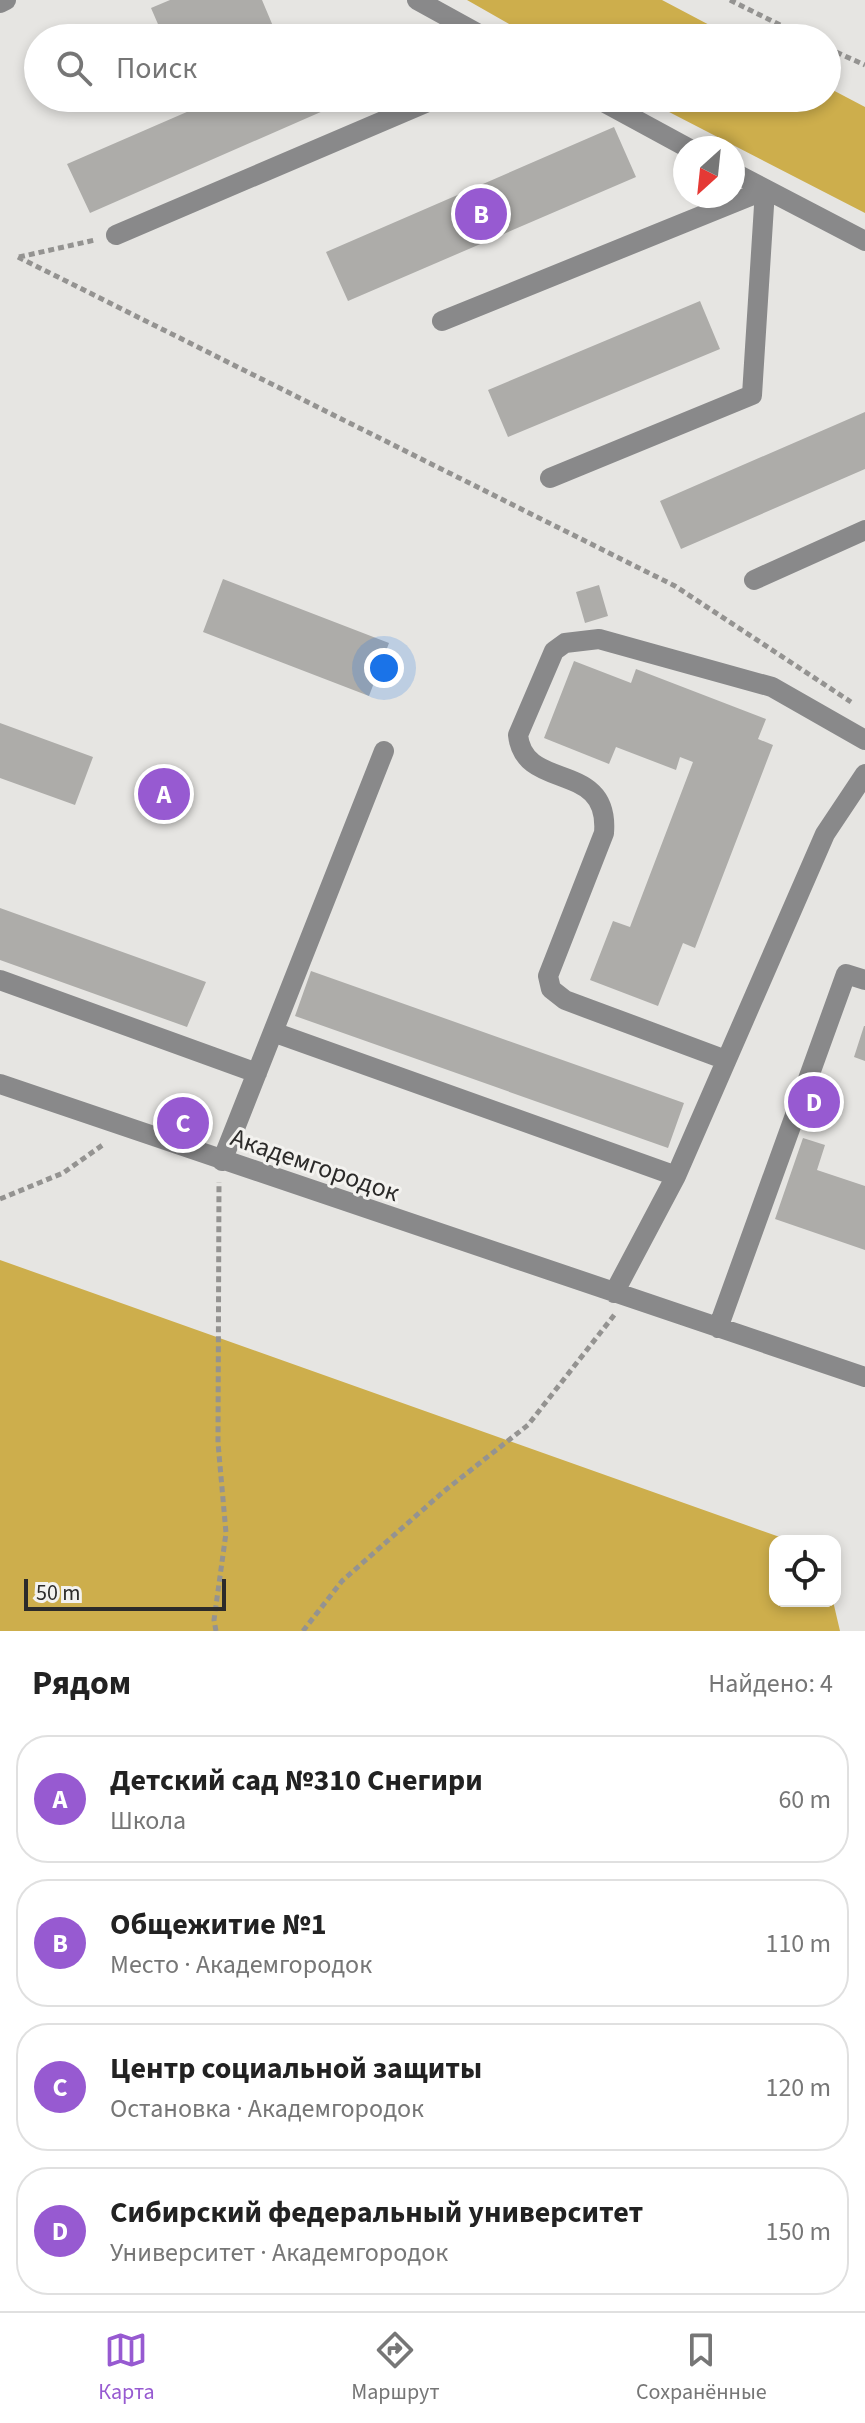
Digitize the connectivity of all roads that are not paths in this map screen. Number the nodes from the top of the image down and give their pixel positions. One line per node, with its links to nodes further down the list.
1 (6, 0): 3 (street)
2 (417, 0): 4 (street)
3 (0, 3)
4 (461, 24)
5 (404, 112): 10 (street)
6 (622, 112): 7 (street)
7 (673, 140)
8 (745, 179): 9 (street)
9 (765, 190): 11 (street); 12 (street); 13 (street)
10 (116, 235)
11 (865, 241)
12 (442, 321)
13 (550, 478)
14 (865, 530): 15 (street)
15 (754, 580)
16 (865, 740): 22 (street)
17 (384, 751): 21 (street)
18 (865, 774): 22 (street)
19 (0, 980): 23 (street)
20 (865, 980): 28 (street)
21 (273, 1032): 23 (street); 26 (street)
22 (726, 1060): 26 (street)
23 (257, 1073): 25 (street)
24 (0, 1084): 25 (street, Академгородок)
25 (222, 1161): 27 (street, Академгородок)
26 (676, 1176): 27 (street)
27 (620, 1296): 28 (street, Академгородок)
28 (718, 1328): 29 (street, Академгородок)
29 (865, 1377)

